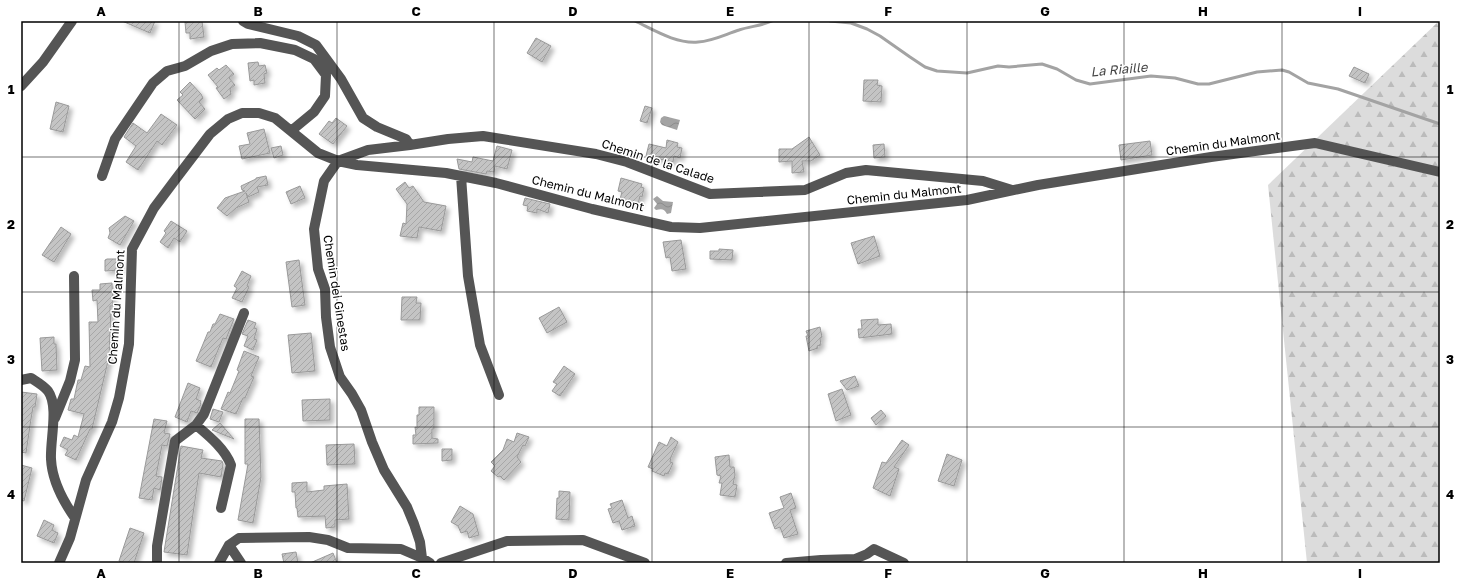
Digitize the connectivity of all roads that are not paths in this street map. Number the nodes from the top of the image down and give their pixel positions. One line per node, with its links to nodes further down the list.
1 (72, 21): 3 (street)
2 (243, 21): 5 (street)
3 (21, 86)
4 (291, 131): 6 (street, Chemin du Malmont); 8 (street); 18 (street, Chemin du Malmont)
5 (410, 145): 6 (street, Chemin de la Calade); 10 (street, Chemin de la Calade)
6 (338, 162): 9 (street, Chemin du Malmont); 21 (street, Chemin dei Ginestas)
7 (1440, 172): 10 (street, Chemin du Malmont)
8 (102, 176)
9 (461, 176): 10 (street, Chemin du Malmont); 14 (street)
10 (1014, 190)
11 (74, 276): 15 (street)
12 (244, 313): 16 (street)
13 (21, 380): 15 (street)
14 (499, 395)
15 (52, 423): 18 (street)
16 (196, 425): 17 (street); 23 (street)
17 (221, 508)
18 (75, 518): 22 (street, Chemin du Malmont)
19 (229, 545): 21 (street); 24 (street); 25 (street)
20 (866, 559): 28 (street); 29 (street)
21 (426, 560)
22 (59, 563)
23 (156, 563)
24 (219, 563)
25 (241, 563)
26 (440, 563): 27 (street)
27 (645, 563)
28 (786, 563)
29 (904, 563)

